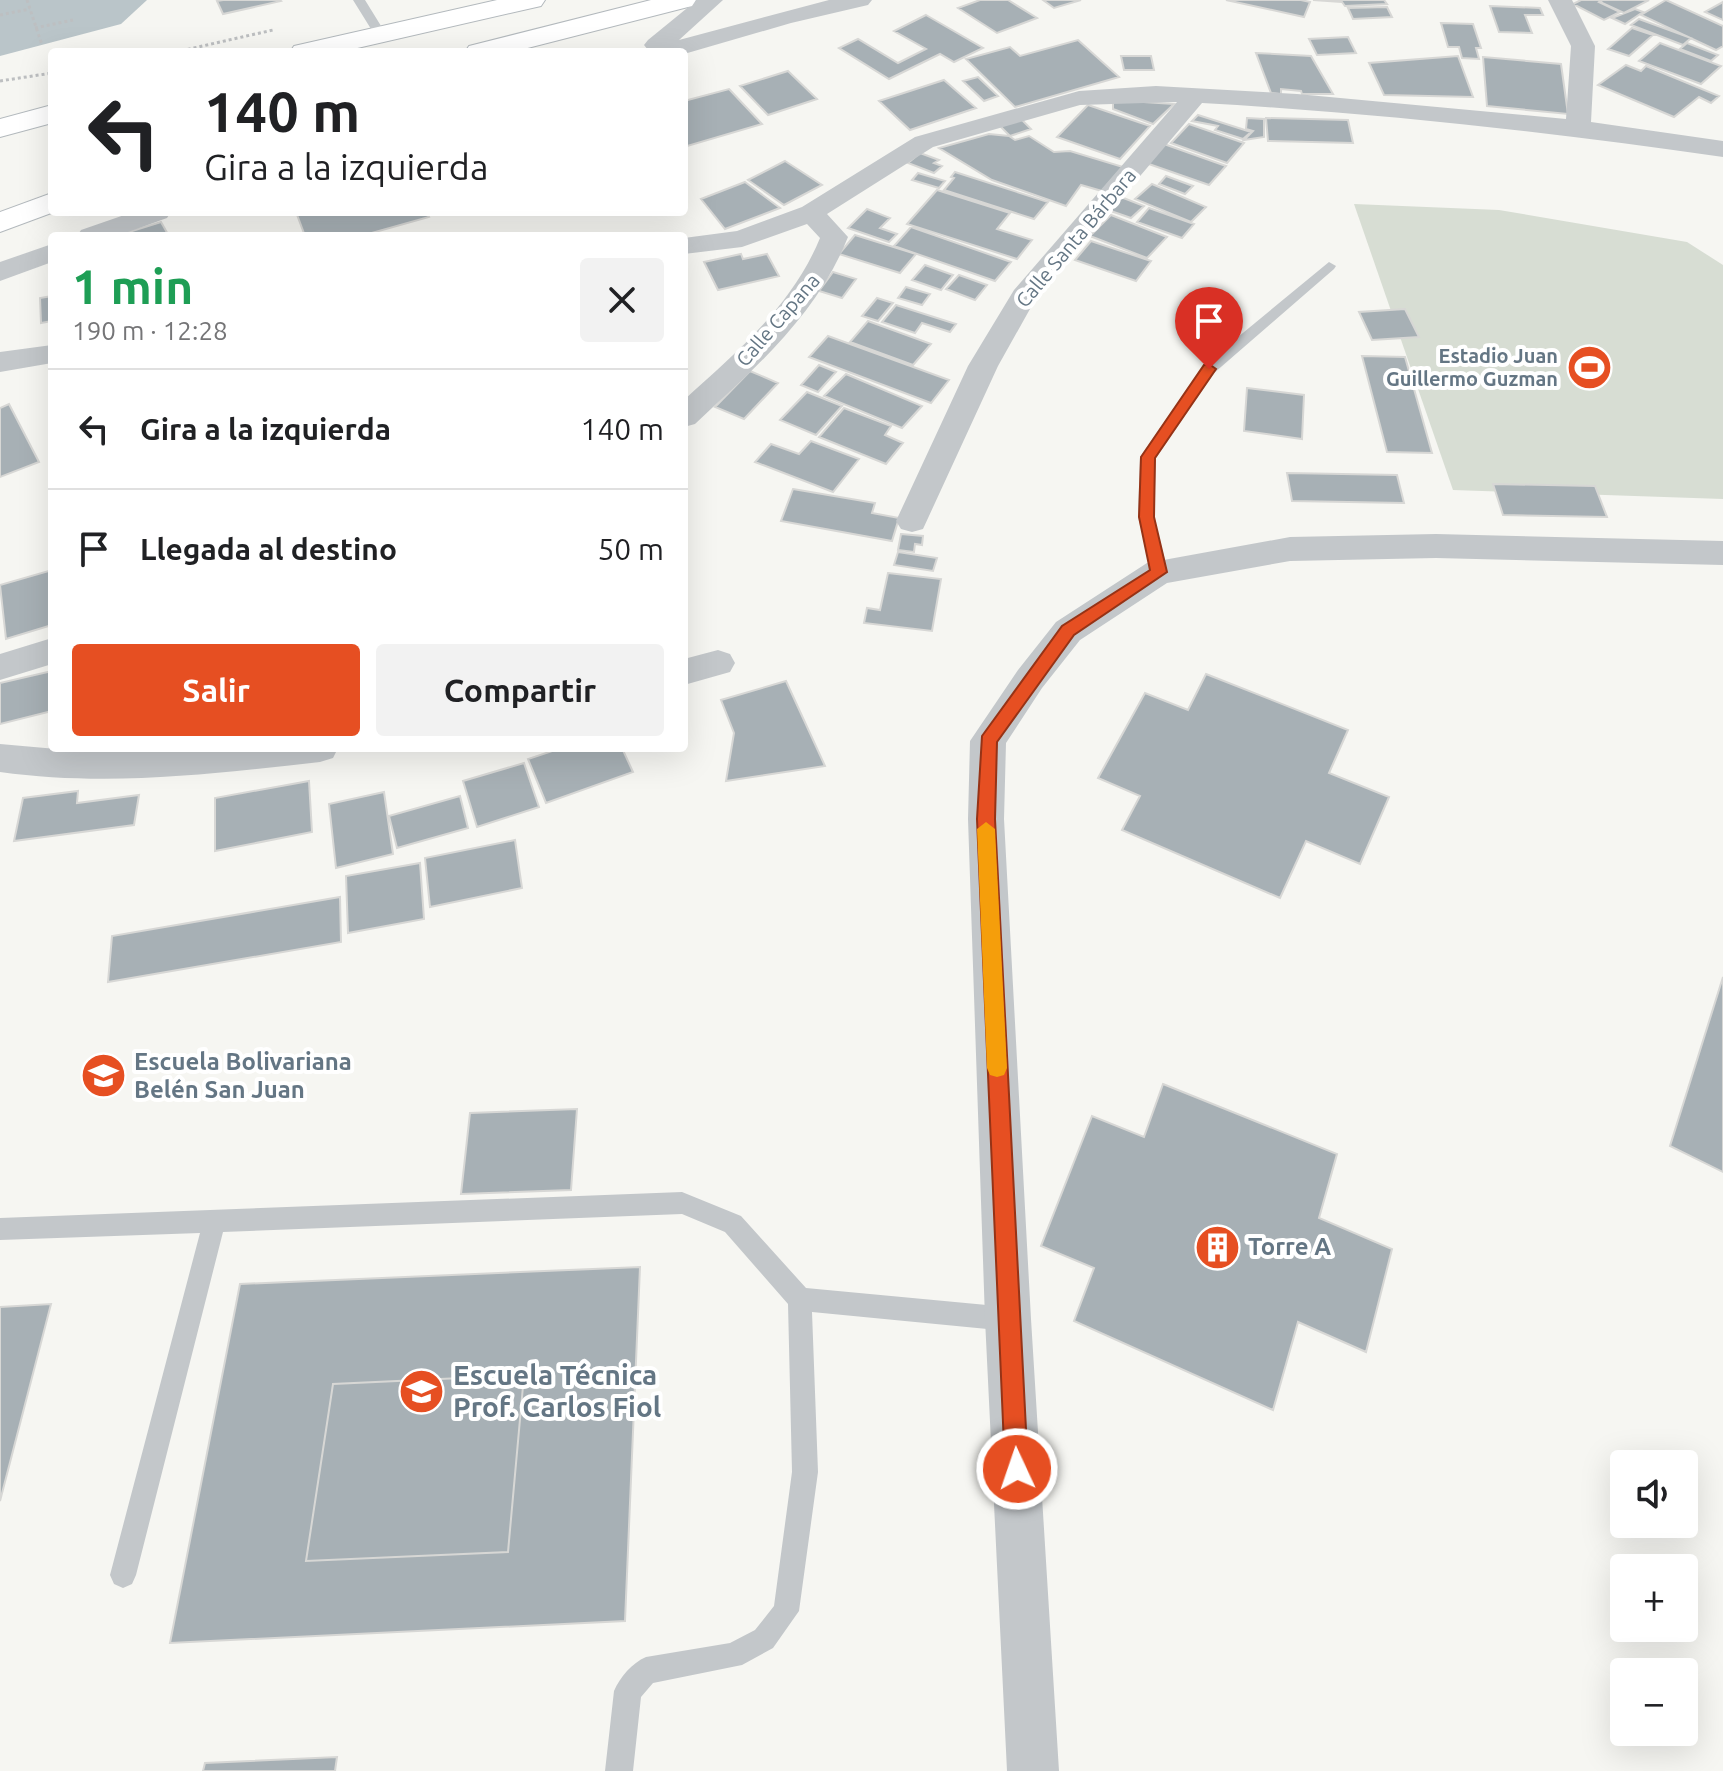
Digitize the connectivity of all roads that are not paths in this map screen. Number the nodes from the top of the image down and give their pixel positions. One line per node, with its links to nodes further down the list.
1 (359, 0): 9 (lane)
2 (532, 0): 9 (main road)
3 (683, 0): 11 (main road)
4 (711, 0): 12 (street)
5 (860, 0): 8 (street)
6 (1560, 0): 17 (street)
7 (739, 4): 8 (street)
8 (785, 17): 13 (street)
9 (380, 34): 10 (main road)
10 (321, 48)
11 (495, 48)
12 (650, 48)
13 (679, 48)
14 (1195, 96): 17 (street); 21 (street); 32 (street, Calle Santa Bárbara)
15 (48, 115): 16 (main road)
16 (0, 128)
17 (1578, 128): 19 (street)
18 (1723, 128): 19 (street)
19 (1711, 146)
20 (48, 204): 23 (main road)
21 (811, 213): 25 (street); 31 (street, Calle Capana)
22 (147, 216): 24 (street)
23 (0, 223)
24 (102, 232)
25 (688, 246)
26 (48, 254): 28 (street)
27 (1329, 266): 34 (lane)
28 (0, 272)
29 (48, 355): 30 (street)
30 (0, 362)
31 (688, 413)
32 (912, 521)
33 (1723, 553): 34 (street)
34 (1159, 572): 44 (street)
35 (48, 652): 37 (street)
36 (718, 663): 38 (street)
37 (0, 667)
38 (688, 671)
39 (281, 752): 40 (street)
40 (0, 758)
41 (215, 1220): 42 (lane); 43 (lane); 45 (lane)
42 (0, 1229)
43 (800, 1299): 44 (lane); 46 (lane)
44 (1008, 1319): 47 (street)
45 (123, 1575)
46 (619, 1771)
47 (1033, 1771)

